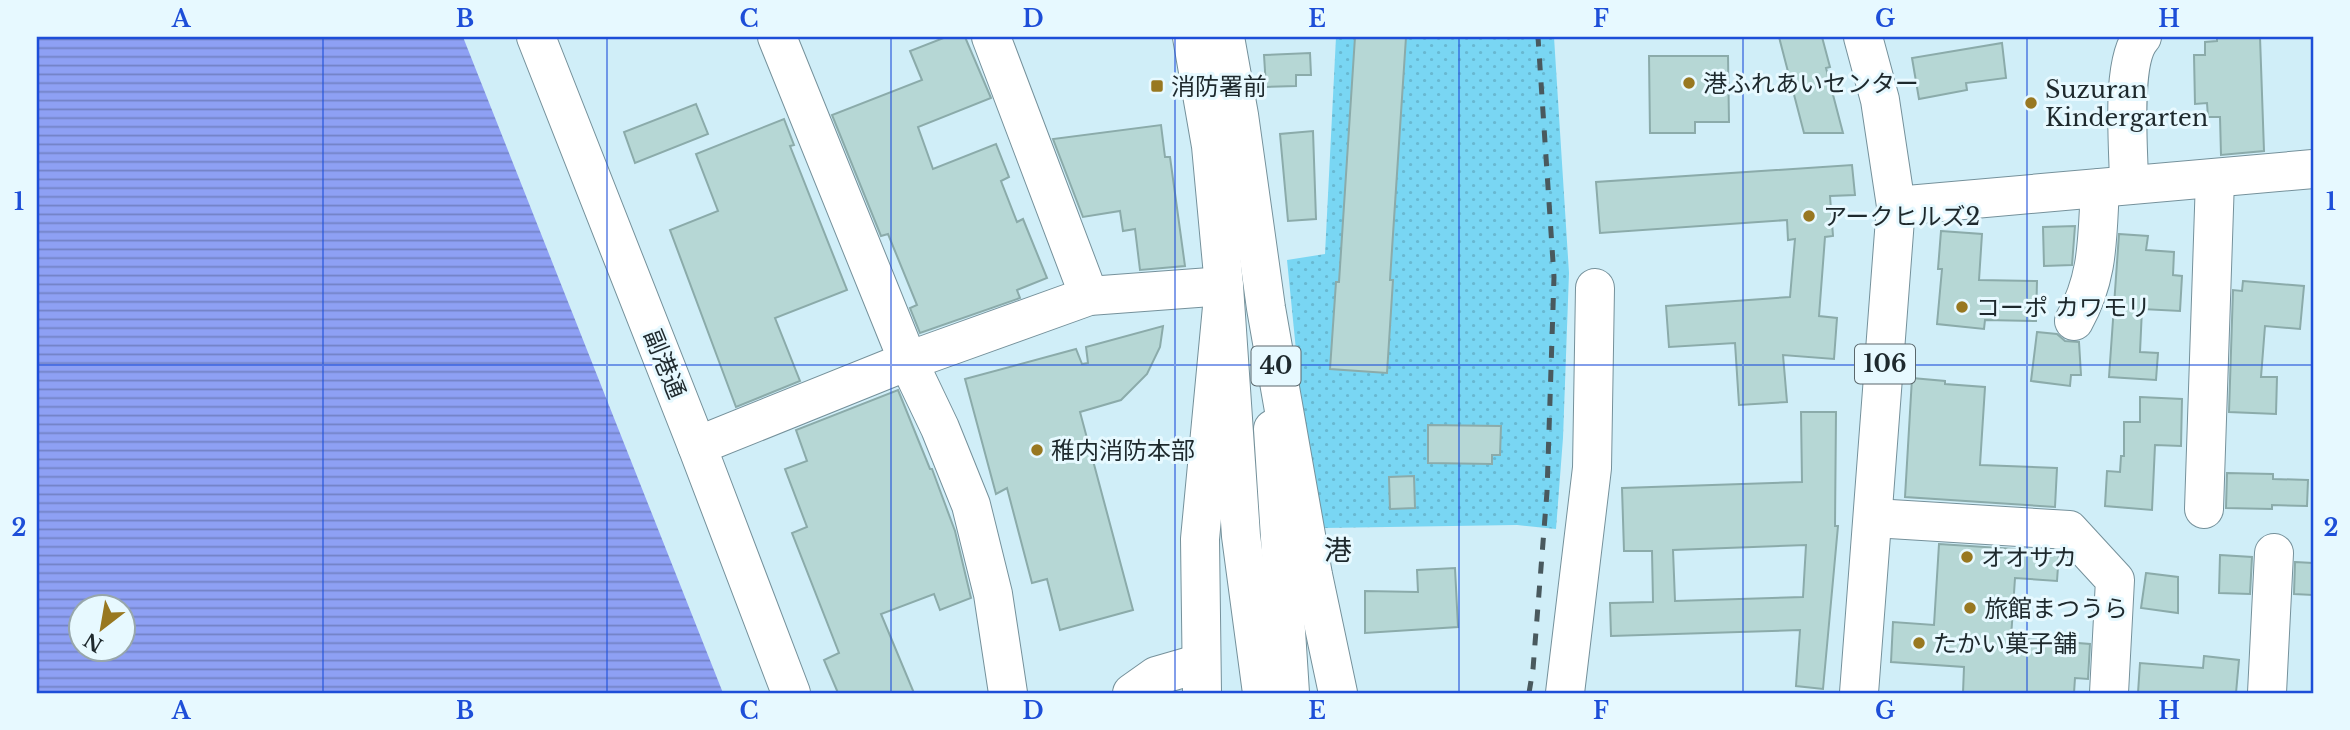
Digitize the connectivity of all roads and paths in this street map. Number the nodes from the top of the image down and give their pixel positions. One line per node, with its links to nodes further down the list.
1 (536, 37): 18 (main road, 副港通)
2 (777, 37): 17 (main road)
3 (991, 37): 14 (main road)
4 (1192, 37): 12 (main road, 40)
5 (1225, 37): 15 (main road, 40)
6 (1863, 37): 11 (main road, 106)
7 (2142, 37): 10 (main road)
8 (2313, 169): 9 (main road)
9 (2215, 179): 10 (main road); 19 (main road)
10 (2114, 187): 11 (main road); 16 (main road)
11 (1896, 206): 20 (main road, 106)
12 (1224, 286): 14 (main road); 22 (main road, 40); 26 (main road)
13 (1595, 288): 29 (main road)
14 (1089, 296): 17 (main road)
15 (1266, 308): 27 (main road); 28 (main road, 40)
16 (2074, 321)
17 (908, 361): 18 (main road); 24 (main road)
18 (697, 446): 23 (main road, 副港通)
19 (2204, 509)
20 (1874, 518): 30 (main road, 106); 31 (main road)
21 (2274, 553): 32 (main road)
22 (1201, 678): 25 (main road)
23 (791, 693)
24 (1008, 693)
25 (1132, 693)
26 (1262, 693)
27 (1290, 693)
28 (1338, 693)
29 (1565, 693)
30 (1860, 693)
31 (2109, 693)
32 (2267, 693)

